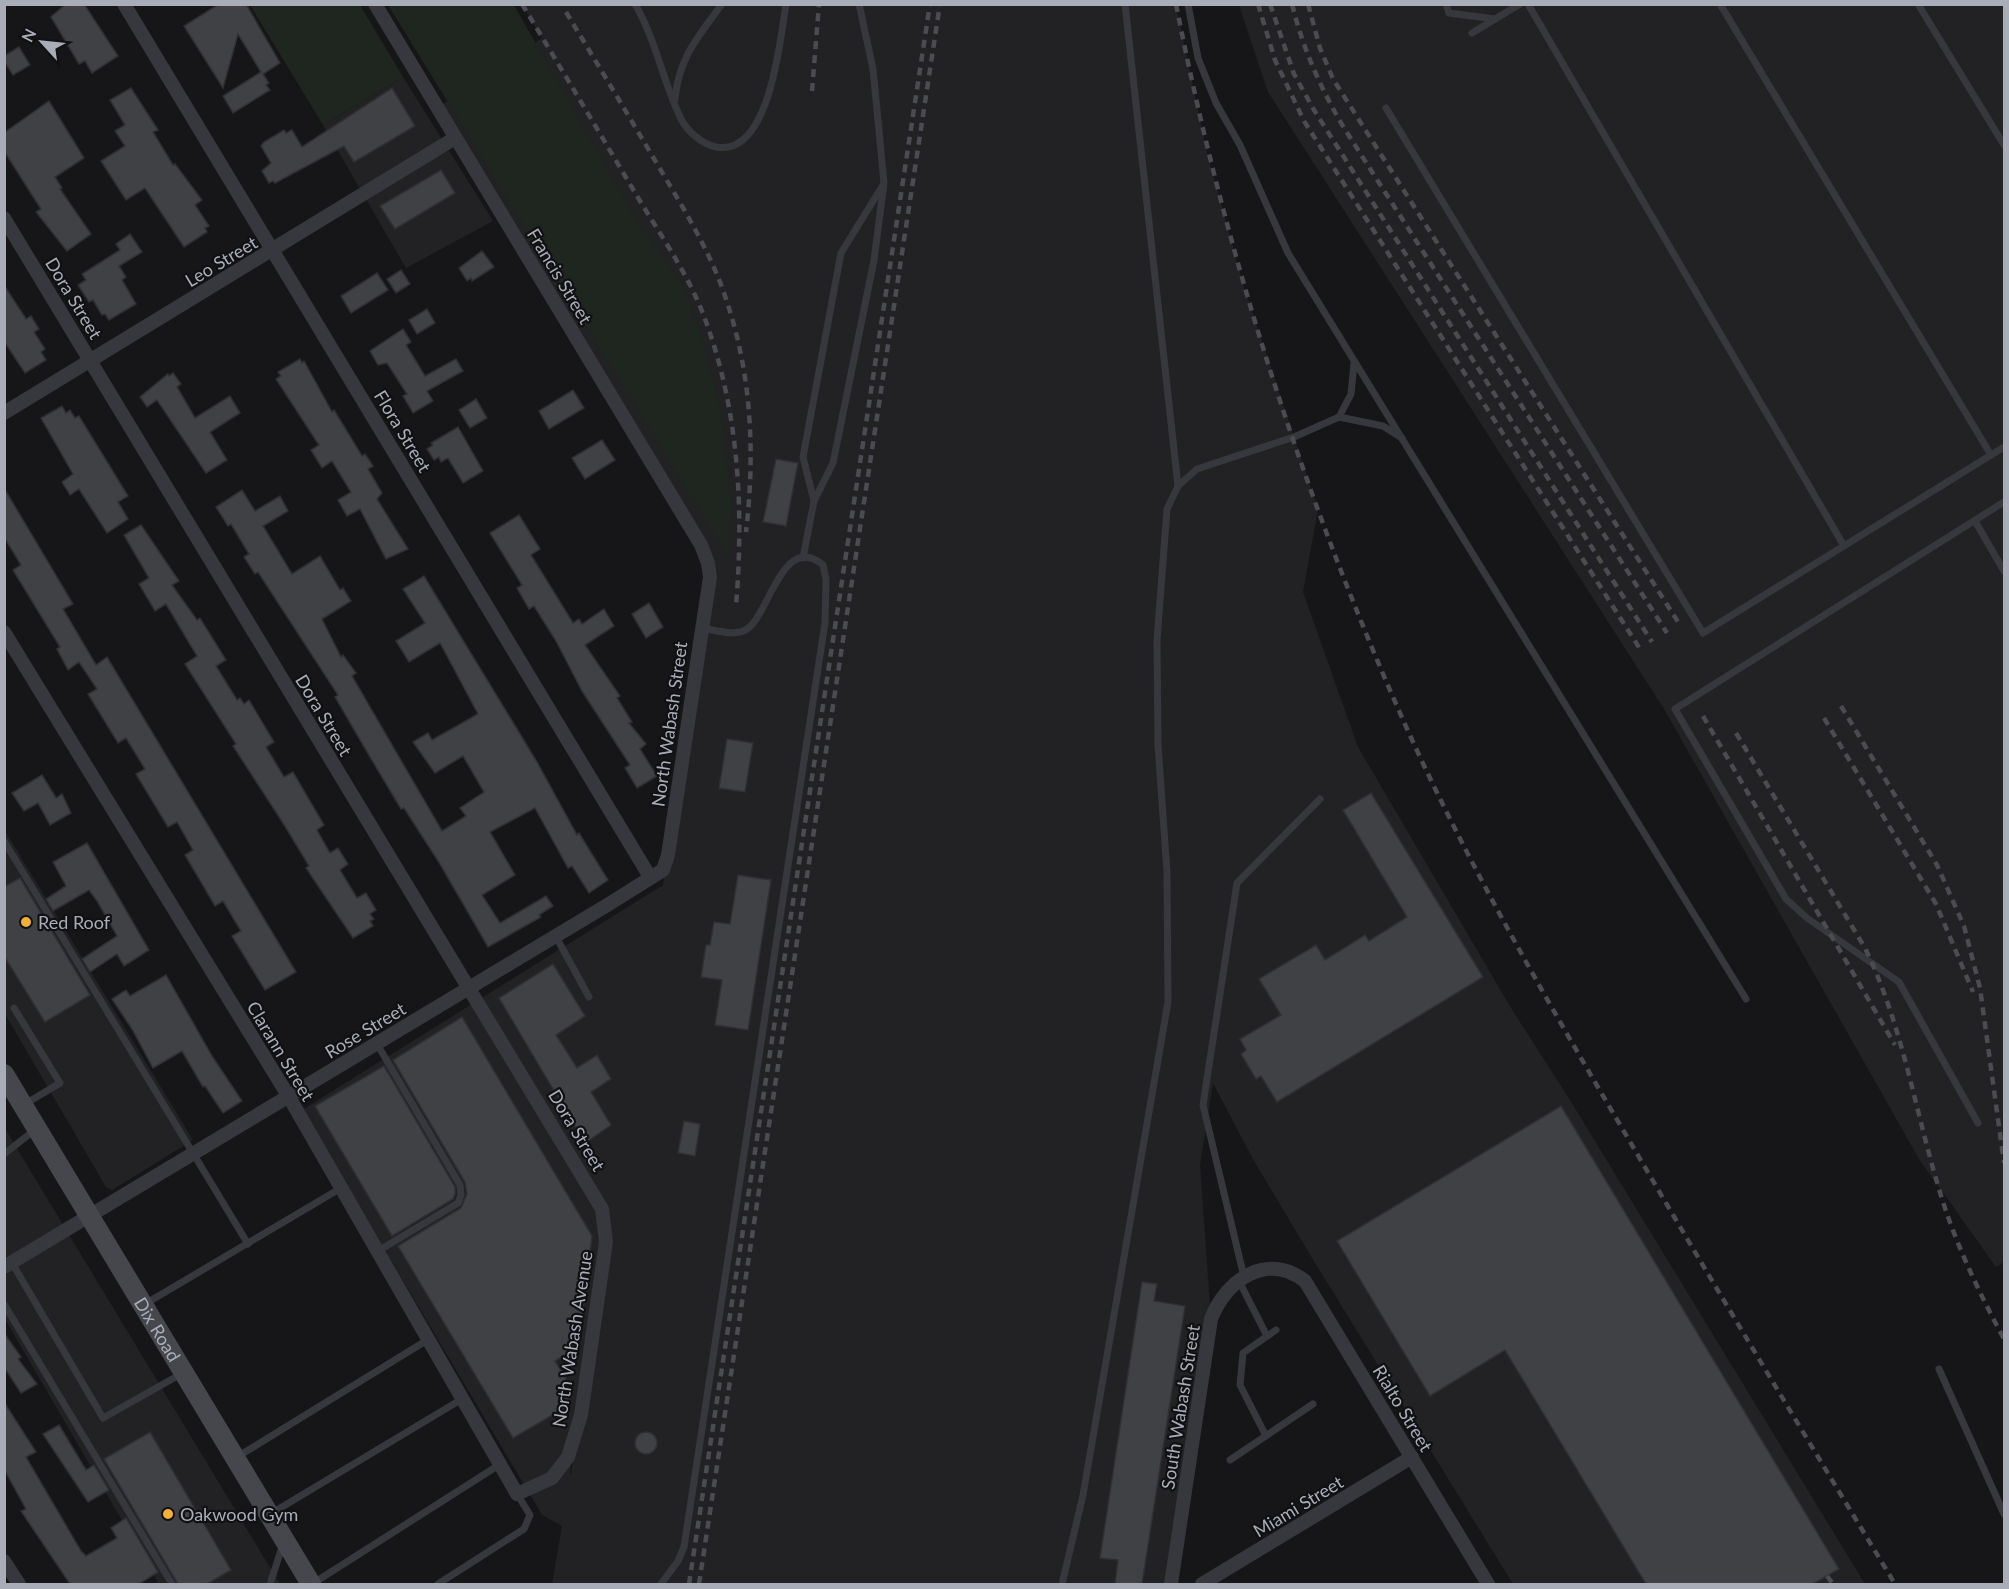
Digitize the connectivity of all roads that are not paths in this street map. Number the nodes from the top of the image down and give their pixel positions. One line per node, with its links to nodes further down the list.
1 (124, 4): 22 (street, Flora Street)
2 (375, 4): 18 (street, Francis Street)
3 (635, 4): 16 (lane)
4 (722, 4): 16 (lane)
5 (786, 4): 16 (lane)
6 (859, 4): 20 (lane)
7 (1125, 4): 30 (lane)
8 (1188, 4): 23 (lane)
9 (1446, 4): 14 (lane)
10 (1520, 4): 14 (lane)
11 (1528, 4): 34 (lane)
12 (1720, 4): 29 (lane)
13 (1918, 4): 19 (lane)
14 (1495, 19): 15 (lane)
15 (1472, 33)
16 (675, 101)
17 (1386, 108): 34 (lane)
18 (455, 138): 22 (street, Leo Street); 36 (street, Francis Street)
19 (2004, 145)
20 (884, 183): 31 (lane); 31 (lane)
21 (4, 218): 24 (street, Dora Street)
22 (273, 251): 24 (street, Leo Street); 42 (street, Flora Street)
23 (1354, 360): 26 (lane); 27 (lane)
24 (91, 361): 25 (street, Leo Street); 44 (street, Dora Street)
25 (4, 413)
26 (1339, 417): 27 (lane); 30 (lane)
27 (1402, 438): 46 (lane)
28 (2004, 447): 29 (lane)
29 (1991, 455): 34 (lane)
30 (1178, 486): 89 (lane)
31 (814, 501): 35 (lane)
32 (2004, 502): 33 (lane)
33 (1975, 521): 37 (lane); 52 (lane)
34 (1844, 546)
35 (803, 558): 38 (lane); 88 (lane)
36 (708, 569): 38 (street, North Wabash Street)
37 (2004, 571)
38 (702, 628): 42 (street, North Wabash Street)
39 (4, 632): 50 (street, Clarann Street)
40 (1320, 799): 63 (lane)
41 (4, 840): 55 (lane)
42 (650, 877): 43 (street, Rose Street)
43 (555, 935): 44 (street, Rose Street); 45 (lane)
44 (469, 988): 48 (street, Rose Street); 58 (street, Dora Street)
45 (589, 997)
46 (1746, 999)
47 (14, 1008): 51 (lane)
48 (377, 1044): 50 (street, Rose Street); 60 (lane)
49 (4, 1074): 51 (main road, Dix Road)
50 (288, 1097): 55 (street, Rose Street); 56 (street, Clarann Street)
51 (23, 1105): 53 (main road, Dix Road)
52 (1978, 1123)
53 (38, 1128): 54 (lane); 57 (main road, Dix Road)
54 (4, 1154)
55 (194, 1155): 57 (street, Rose Street); 59 (lane)
56 (341, 1188): 59 (lane); 60 (street, Clarann Street)
57 (91, 1217): 61 (street, Rose Street); 65 (main road, Dix Road)
58 (606, 1232): 78 (street, North Wabash Avenue)
59 (248, 1244): 65 (lane)
60 (378, 1251): 68 (street, Clarann Street)
61 (8, 1265): 70 (lane)
62 (1272, 1268): 63 (street, South Wabash Street); 74 (street, Rialto Street)
63 (1241, 1279): 67 (lane); 90 (street, South Wabash Street)
64 (4, 1304): 84 (lane)
65 (143, 1305): 70 (main road, Dix Road)
66 (1276, 1330): 67 (lane)
67 (1267, 1336): 73 (lane)
68 (429, 1339): 71 (street, Clarann Street); 75 (lane)
69 (1940, 1370): 79 (lane)
70 (183, 1373): 75 (main road, Dix Road)
71 (462, 1399): 77 (street, Clarann Street); 80 (lane)
72 (1313, 1404): 73 (lane)
73 (1266, 1436): 76 (lane)
74 (1412, 1457): 91 (street, Miami Street); 92 (street, Rialto Street)
75 (235, 1459): 80 (main road, Dix Road)
76 (1230, 1460)
77 (499, 1464): 78 (street, Clarann Street); 86 (lane)
78 (517, 1494): 87 (lane)
79 (2004, 1514)
80 (270, 1515): 81 (main road, Dix Road)
81 (285, 1539): 85 (lane); 86 (main road, Dix Road)
82 (4, 1561): 83 (street)
83 (19, 1584)
84 (172, 1584)
85 (270, 1584)
86 (311, 1584)
87 (438, 1584)
88 (661, 1584)
89 (1062, 1584)
90 (1171, 1584)
91 (1202, 1584)
92 (1488, 1584)

